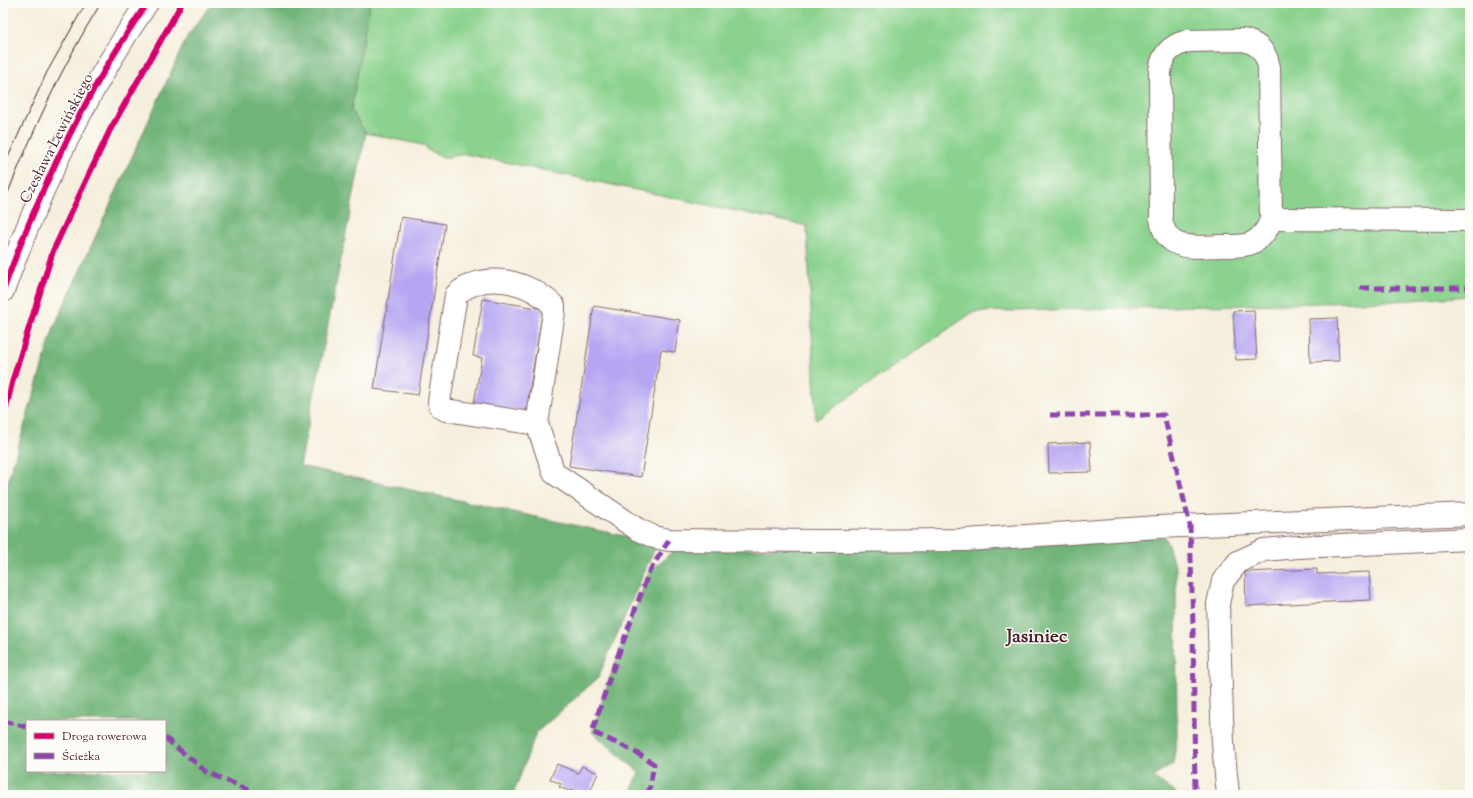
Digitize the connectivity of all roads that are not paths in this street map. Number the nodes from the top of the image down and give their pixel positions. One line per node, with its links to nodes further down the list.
1 (146, 3): 4 (street, Czesława Lewińskiego)
2 (1270, 219): 2 (street); 3 (street)
3 (1470, 220)
4 (3, 291)
5 (537, 424): 5 (street); 6 (street)
6 (1470, 514)
7 (1470, 539): 8 (street)
8 (1228, 795)

